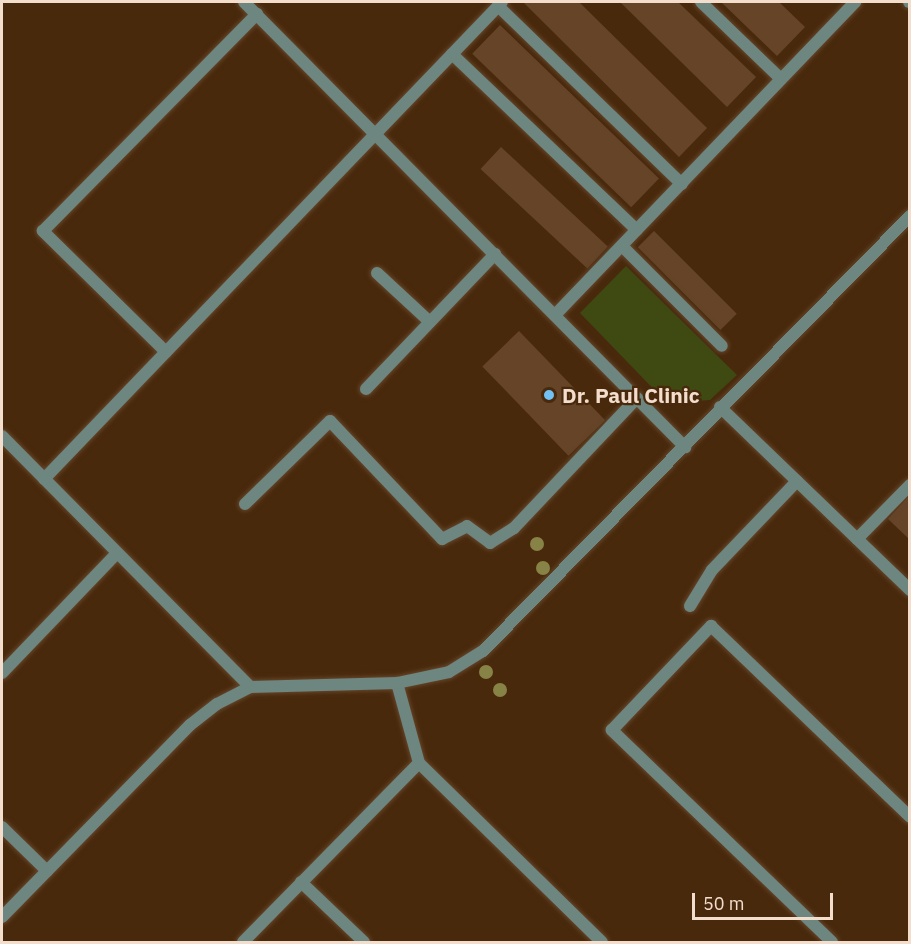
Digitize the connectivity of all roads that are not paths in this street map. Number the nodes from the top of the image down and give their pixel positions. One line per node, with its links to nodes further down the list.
1 (244, 2): 5 (street)
2 (701, 2): 7 (street)
3 (855, 2): 7 (street)
4 (500, 4): 6 (street); 9 (street)
5 (257, 14): 8 (street); 18 (street)
6 (452, 54): 8 (street); 11 (street)
7 (781, 79): 9 (street)
8 (375, 133): 13 (street); 18 (street)
9 (682, 184): 11 (street)
10 (909, 216): 21 (street)
11 (637, 230): 12 (street)
12 (622, 246): 15 (street); 17 (street)
13 (495, 254): 15 (street); 16 (street)
14 (377, 273): 16 (street)
15 (555, 315): 20 (street)
16 (430, 322): 19 (street)
17 (722, 346)
18 (166, 352): 24 (street)
19 (366, 389)
20 (637, 398): 23 (street); 27 (street)
21 (720, 407): 23 (street); 25 (street)
22 (2, 436): 24 (street)
23 (685, 447): 33 (street)
24 (44, 479): 29 (street)
25 (797, 482): 28 (street); 31 (street)
26 (909, 485): 28 (street)
27 (244, 504)
28 (857, 539): 30 (street)
29 (117, 553): 32 (street); 34 (street)
30 (909, 590)
31 (690, 606)
32 (2, 673)
33 (397, 683): 34 (street); 35 (street)
34 (250, 687): 38 (street)
35 (418, 763): 39 (street); 43 (street)
36 (909, 817): 44 (street)
37 (2, 827): 38 (street)
38 (47, 871): 40 (street)
39 (301, 882): 41 (street); 42 (street)
40 (2, 918)
41 (243, 942)
42 (364, 942)
43 (602, 942)
44 (832, 942)

